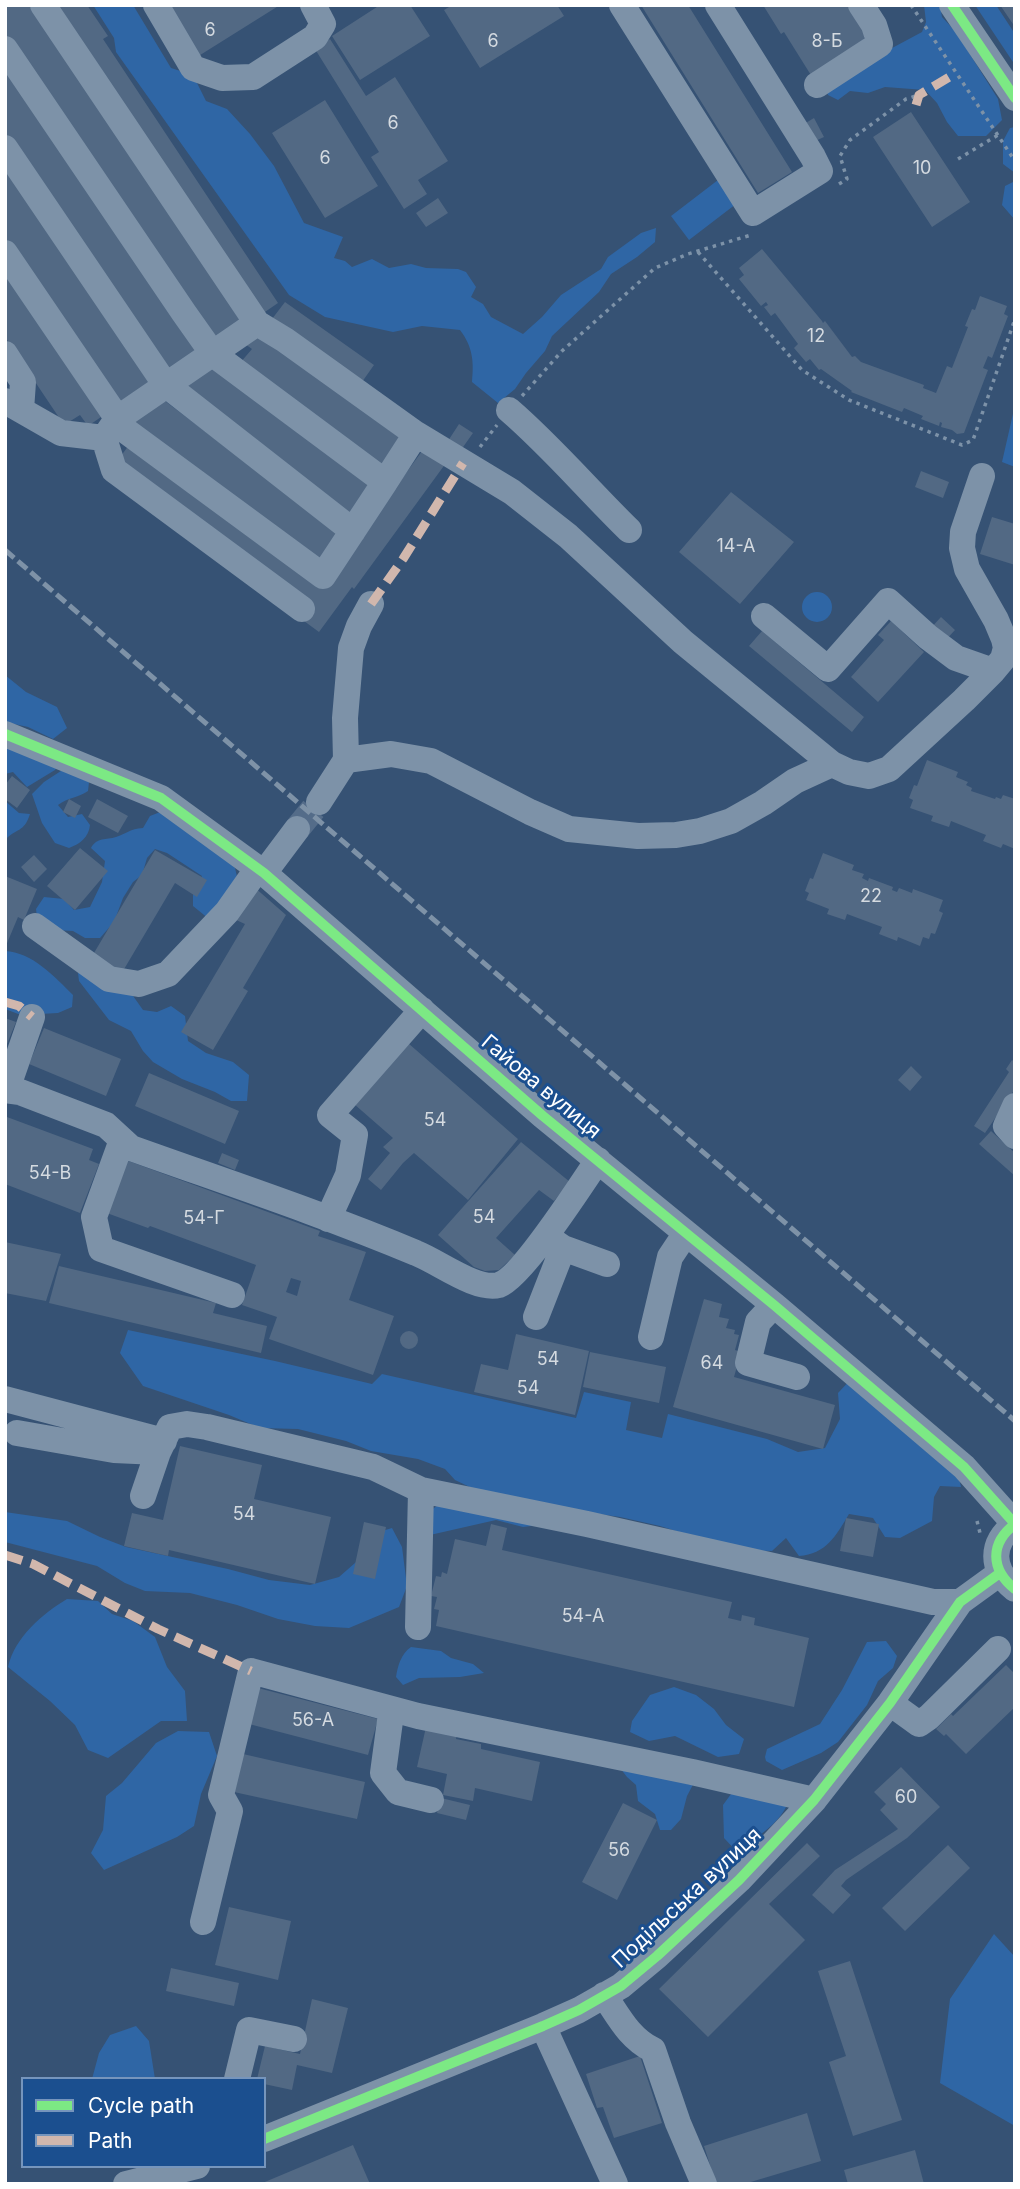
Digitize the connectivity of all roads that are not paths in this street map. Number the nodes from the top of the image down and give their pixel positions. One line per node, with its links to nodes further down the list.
1 (43, 5): 13 (street)
2 (156, 5): 3 (street)
3 (313, 5)
4 (622, 5): 5 (street)
5 (718, 5)
6 (861, 5): 9 (street)
7 (952, 5): 10 (street)
8 (5, 49): 14 (street)
9 (817, 85)
10 (1015, 98)
11 (5, 148): 16 (street)
12 (5, 253): 19 (street)
13 (257, 323): 14 (street); 20 (street)
14 (213, 354): 16 (street); 22 (street)
15 (5, 355): 17 (street)
16 (165, 384): 19 (street); 24 (street)
17 (13, 406): 19 (street)
18 (509, 410): 23 (street)
19 (110, 429): 24 (street); 26 (street)
20 (416, 434): 22 (street); 31 (street)
21 (982, 476): 28 (street)
22 (385, 482): 24 (street)
23 (629, 530)
24 (353, 531)
25 (371, 604): 30 (street)
26 (302, 609)
27 (764, 616): 28 (street)
28 (993, 671): 31 (street)
29 (5, 734): 34 (street, Гайова вулиця)
30 (346, 760): 31 (street); 32 (street)
31 (832, 764)
32 (319, 802)
33 (297, 829): 34 (street)
34 (261, 870): 35 (street); 36 (street, Гайова вулиця)
35 (34, 926)
36 (422, 1010): 42 (street, Гайова вулиця); 43 (street)
37 (32, 1017): 38 (street)
38 (6, 1090): 41 (street)
39 (1015, 1106): 40 (street)
40 (1015, 1136)
41 (122, 1140): 43 (street); 47 (street)
42 (598, 1160): 44 (street, Гайова вулиця); 45 (street)
43 (328, 1219): 45 (street)
44 (686, 1233): 48 (street, Гайова вулиця); 50 (street)
45 (554, 1242): 46 (street); 49 (street)
46 (607, 1264)
47 (232, 1295)
48 (774, 1305): 51 (street); 57 (street, Гайова вулиця)
49 (536, 1317)
50 (651, 1336)
51 (797, 1377)
52 (5, 1399): 54 (street)
53 (17, 1433): 54 (street)
54 (161, 1446): 55 (street); 56 (street)
55 (421, 1490): 59 (street); 60 (street)
56 (143, 1496)
57 (1015, 1524): 58 (street)
58 (1007, 1581): 59 (street, Подільська вулиця)
59 (960, 1602): 62 (street, Подільська вулиця)
60 (418, 1628)
61 (998, 1649): 62 (street)
62 (890, 1703): 65 (street, Подільська вулиця)
63 (394, 1710): 64 (street); 65 (street); 66 (street)
64 (431, 1800)
65 (814, 1800): 67 (street, Подільська вулиця)
66 (204, 1922)
67 (604, 1995): 68 (street, Подільська вулиця); 75 (street)
68 (543, 2026): 71 (street, Подільська вулиця); 74 (street)
69 (294, 2039): 70 (street)
70 (237, 2077)
71 (266, 2138)
72 (189, 2168): 73 (street)
73 (126, 2184)
74 (615, 2184)
75 (704, 2184)

